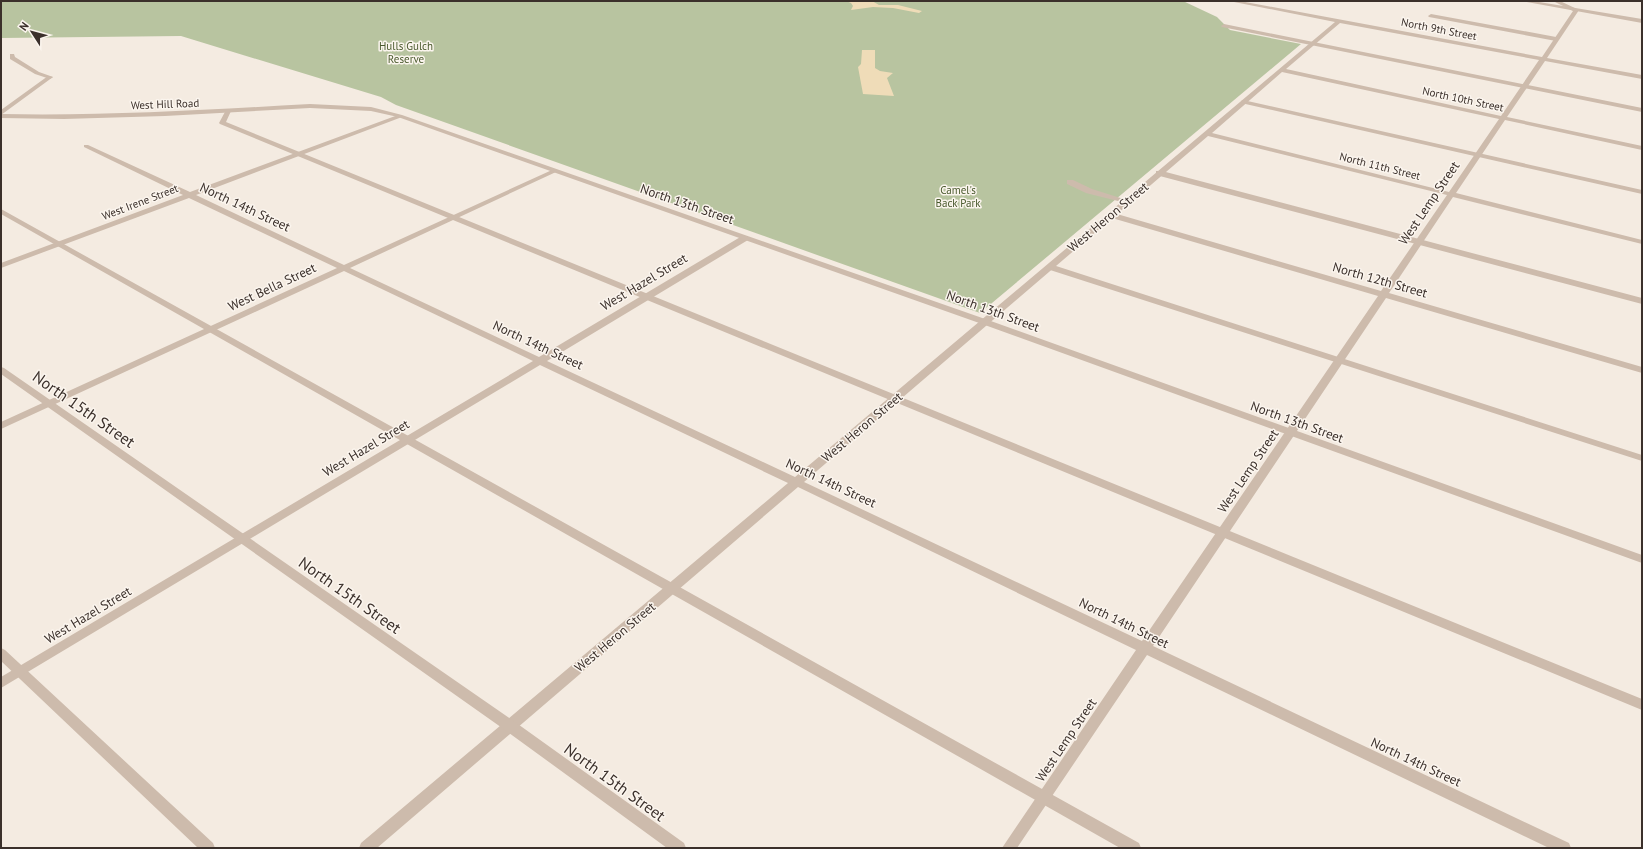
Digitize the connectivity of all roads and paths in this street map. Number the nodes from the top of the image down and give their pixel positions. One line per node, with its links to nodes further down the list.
1 (1232, 1): 6 (street, North 9th Street)
2 (1524, 1): 4 (street)
3 (1556, 1): 4 (street)
4 (1576, 10): 7 (street); 9 (street, West Lemp Street)
5 (1431, 16): 9 (street)
6 (1339, 21): 10 (street, West Heron Street); 12 (street, North 9th Street)
7 (1642, 21)
8 (1224, 26): 10 (street)
9 (1556, 39): 12 (street, West Lemp Street)
10 (1312, 44): 13 (street, West Heron Street); 15 (street)
11 (12, 55): 20 (street)
12 (1542, 59): 14 (street, North 9th Street); 15 (street, West Lemp Street)
13 (1280, 70): 16 (street, West Heron Street); 23 (street, North 10th Street)
14 (1642, 77)
15 (1524, 87): 18 (street); 23 (street, West Lemp Street)
16 (1243, 102): 24 (street, West Heron Street); 28 (street)
17 (330, 106): 19 (street, West Hill Road); 22 (street, North 13th Street)
18 (1642, 110)
19 (228, 111): 21 (street, West Hill Road); 27 (street)
20 (1, 113)
21 (1, 116)
22 (400, 116): 27 (street, West Irene Street); 29 (street, North 13th Street)
23 (1502, 118): 26 (street, North 10th Street); 28 (street, West Lemp Street)
24 (1206, 133): 30 (street, West Heron Street); 34 (street, North 11th Street)
25 (86, 146): 33 (street, North 14th Street)
26 (1642, 148)
27 (299, 154): 33 (street, West Irene Street); 38 (street)
28 (1478, 155): 32 (street); 34 (street, West Lemp Street)
29 (554, 171): 38 (street, West Bella Street); 39 (street, North 13th Street)
30 (1159, 173): 35 (street, West Heron Street); 40 (street)
31 (1070, 182): 35 (street)
32 (1642, 192)
33 (188, 195): 42 (street, West Irene Street); 45 (street, North 14th Street)
34 (1450, 195): 40 (street, West Lemp Street); 41 (street, North 11th Street)
35 (1126, 201): 37 (street, West Heron Street)
36 (1, 211): 42 (street)
37 (1111, 215): 44 (street, West Heron Street); 46 (street, North 12th Street)
38 (453, 218): 45 (street, West Bella Street); 47 (street)
39 (745, 238): 47 (street, West Hazel Street); 49 (street, North 13th Street)
40 (1419, 242): 46 (street, West Lemp Street); 48 (street)
41 (1642, 242)
42 (60, 244): 43 (street, West Irene Street); 50 (street)
43 (1, 266)
44 (1050, 267): 49 (street, West Heron Street); 51 (street)
45 (343, 269): 50 (street, West Bella Street); 52 (street, North 14th Street)
46 (1383, 294): 51 (street, West Lemp Street); 54 (street, North 12th Street)
47 (646, 297): 52 (street, West Hazel Street); 55 (street)
48 (1642, 301)
49 (985, 322): 55 (street, West Heron Street); 58 (street, North 13th Street)
50 (212, 329): 56 (street, West Bella Street); 59 (street)
51 (1339, 360): 58 (street, West Lemp Street); 60 (street)
52 (538, 361): 59 (street, West Hazel Street); 61 (street, North 14th Street)
53 (1, 370): 56 (street, North 15th Street)
54 (1642, 370)
55 (895, 398): 61 (street, West Heron Street); 62 (street)
56 (49, 404): 57 (street, West Bella Street); 63 (street, North 15th Street)
57 (1, 426)
58 (1290, 433): 62 (street, West Lemp Street); 64 (street, North 13th Street)
59 (406, 440): 63 (street, West Hazel Street); 65 (street)
60 (1642, 458)
61 (796, 482): 65 (street, West Heron Street); 66 (street, North 14th Street)
62 (1222, 533): 66 (street, West Lemp Street); 70 (street)
63 (241, 539): 68 (street, West Hazel Street); 71 (street, North 15th Street)
64 (1642, 559)
65 (671, 589): 71 (street, West Heron Street); 72 (street)
66 (1144, 648): 72 (street, West Lemp Street); 78 (street, North 14th Street)
67 (1, 653): 68 (street)
68 (22, 671): 69 (street, West Hazel Street); 73 (street)
69 (1, 683)
70 (1642, 705)
71 (510, 726): 74 (street, West Heron Street); 75 (street, North 15th Street)
72 (1044, 797): 76 (street, West Lemp Street); 77 (street)
73 (208, 848)
74 (366, 848)
75 (679, 848)
76 (1009, 848)
77 (1134, 848)
78 (1564, 848)

